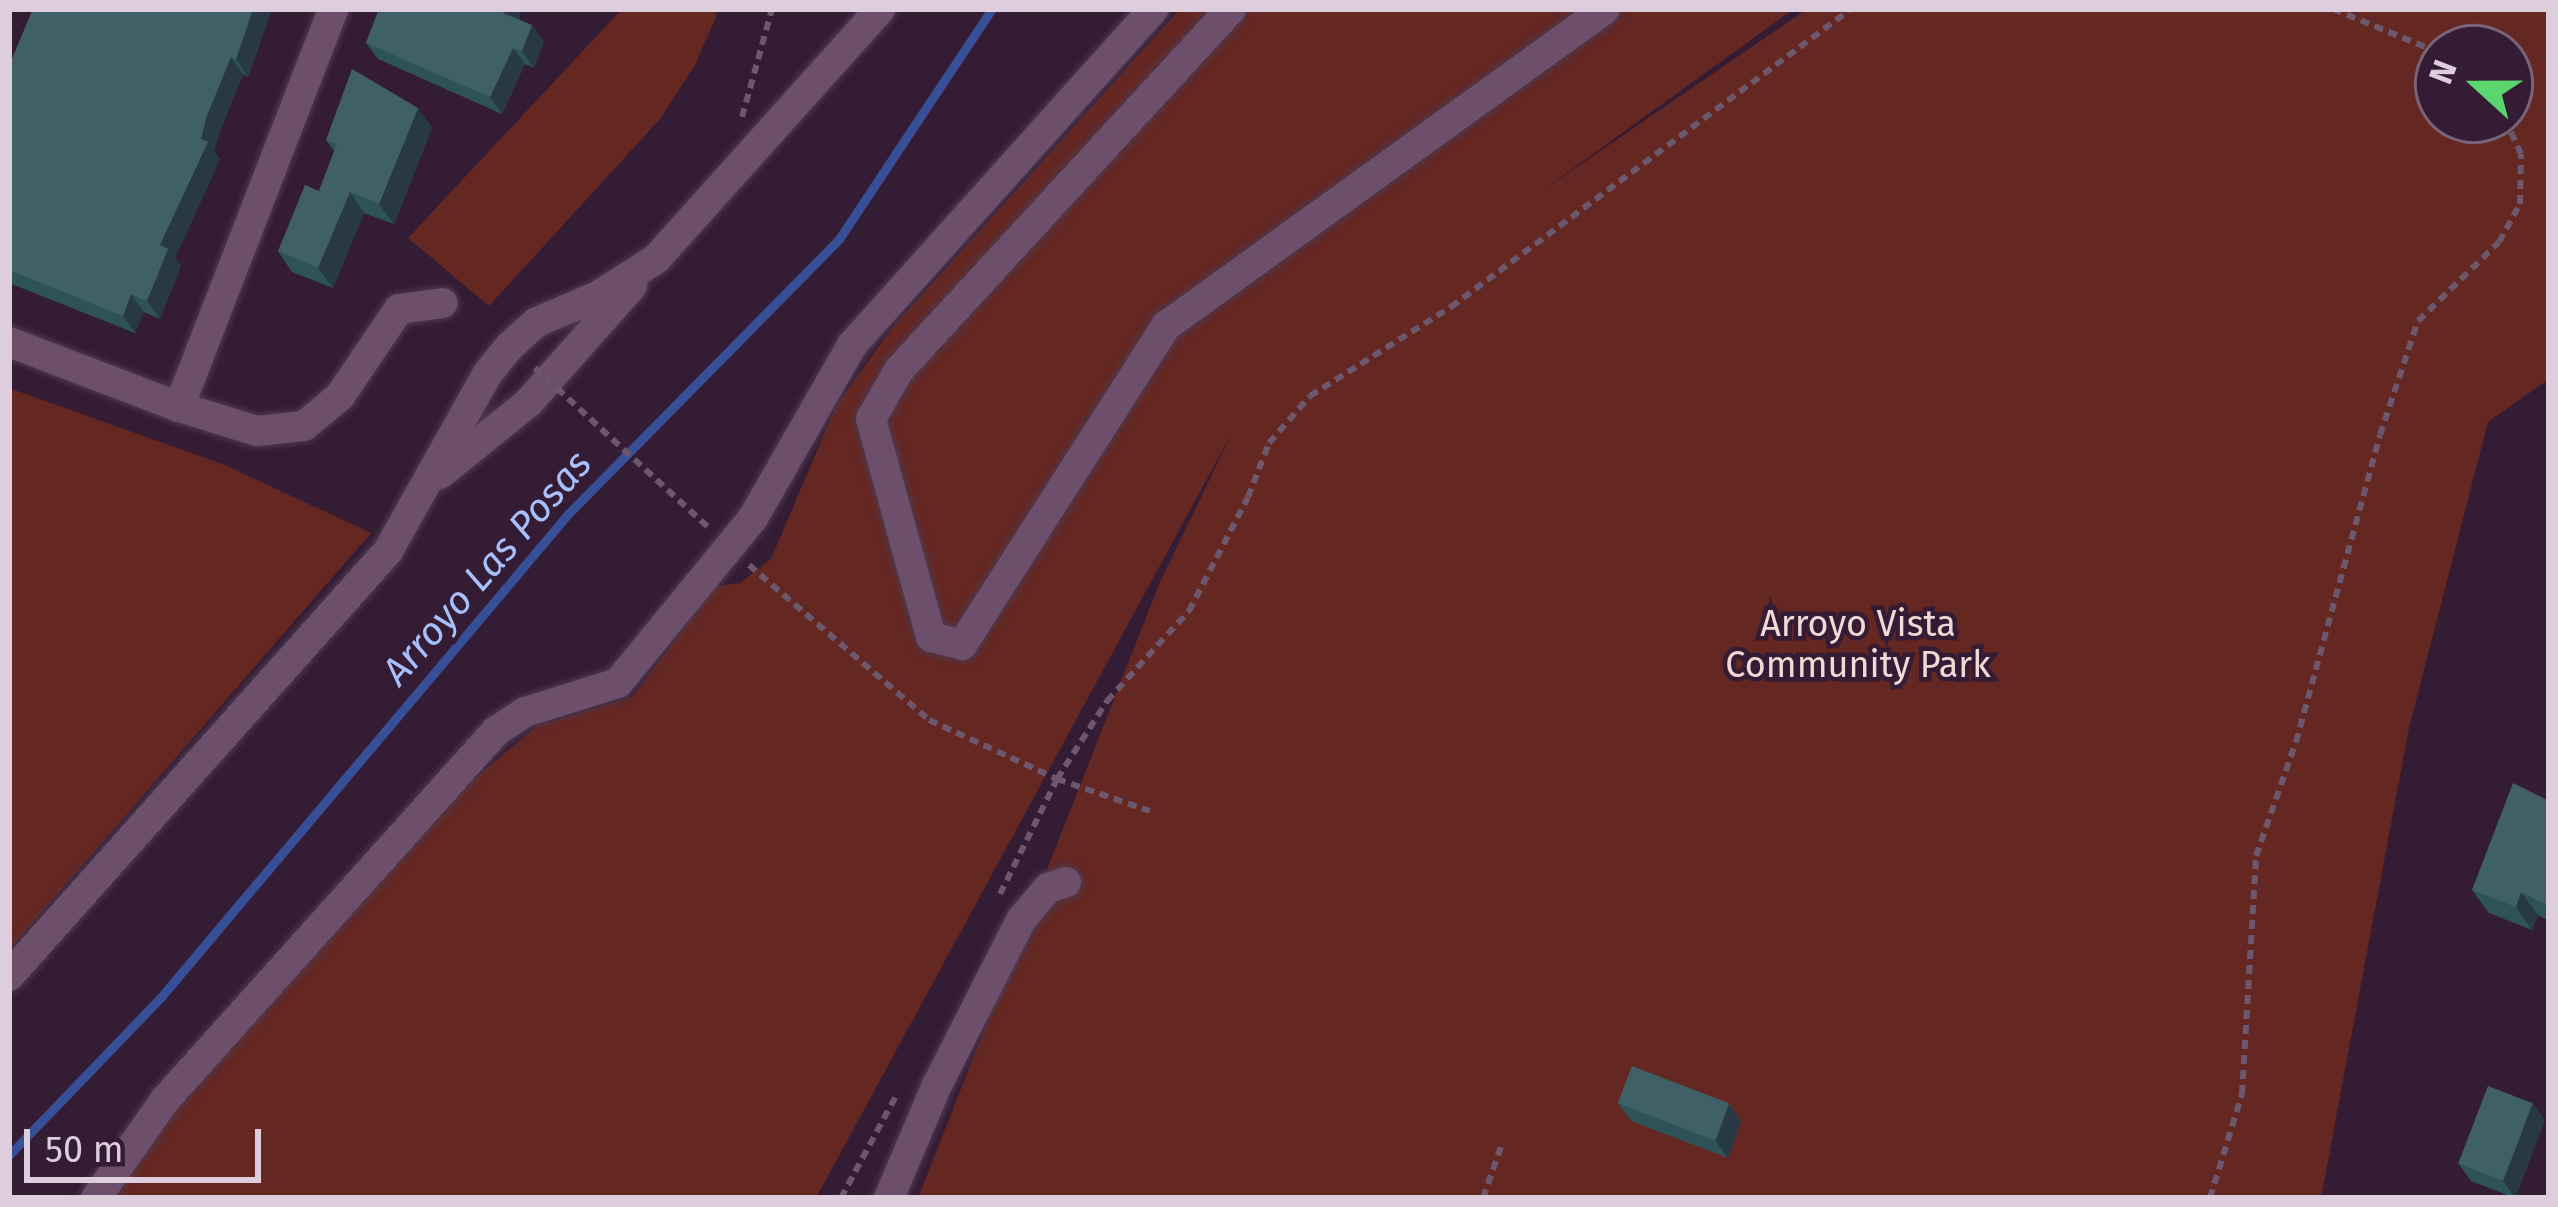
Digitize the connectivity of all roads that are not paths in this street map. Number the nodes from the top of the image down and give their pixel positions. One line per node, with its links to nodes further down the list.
1 (333, 9): 9 (street)
2 (880, 9): 6 (street)
3 (1154, 9): 13 (street)
4 (1232, 9): 5 (street)
5 (1605, 9)
6 (656, 259): 10 (street); 10 (street)
7 (443, 303): 9 (street)
8 (9, 342): 9 (street)
9 (179, 407)
10 (426, 485): 12 (street)
11 (1066, 882): 14 (street)
12 (9, 976)
13 (96, 1198)
14 (889, 1198)

